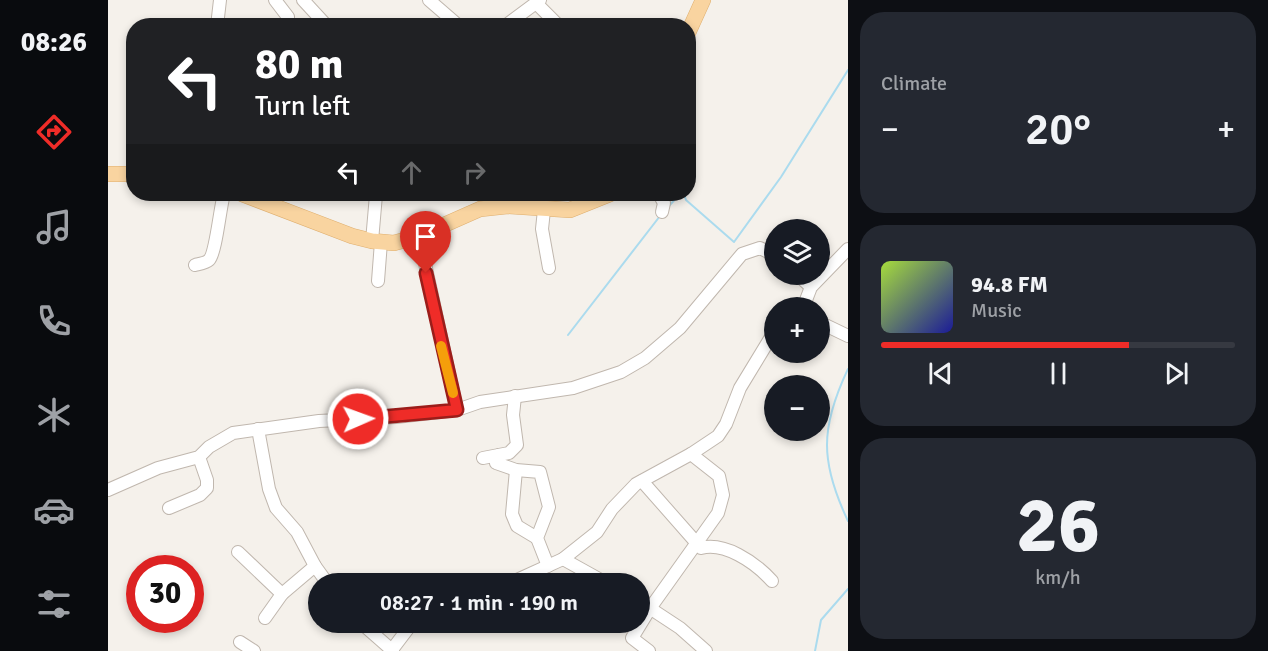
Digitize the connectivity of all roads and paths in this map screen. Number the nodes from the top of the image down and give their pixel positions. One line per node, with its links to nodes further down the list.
1 (220, 0): 7 (street)
2 (275, 0): 8 (street)
3 (303, 0): 9 (street)
4 (429, 0): 10 (street)
5 (703, 0): 13 (main road)
6 (538, 2): 11 (street); 12 (street)
7 (218, 18)
8 (288, 18)
9 (320, 18)
10 (450, 18)
11 (516, 18)
12 (552, 18)
13 (695, 18)
14 (108, 174): 15 (main road)
15 (126, 174)
16 (222, 201): 27 (street)
17 (262, 201): 24 (main road)
18 (376, 201): 24 (street)
19 (592, 201): 21 (main road)
20 (663, 201): 22 (street)
21 (544, 210): 23 (main road); 28 (street)
22 (662, 212)
23 (419, 236): 24 (main road); 36 (street)
24 (376, 242): 29 (street)
25 (848, 249): 30 (street)
26 (764, 250): 35 (street)
27 (195, 265)
28 (549, 268)
29 (378, 280)
30 (811, 287): 31 (street)
31 (807, 297)
32 (830, 327): 33 (street)
33 (848, 336)
34 (764, 348): 38 (street)
35 (515, 396): 36 (street); 39 (street)
36 (457, 410): 37 (street)
37 (258, 429): 40 (street); 50 (street)
38 (692, 454): 43 (street); 47 (street)
39 (499, 455): 41 (street); 42 (street)
40 (199, 457): 44 (street); 45 (street)
41 (483, 458)
42 (516, 470): 46 (street); 46 (street)
43 (642, 481): 47 (street); 49 (street)
44 (108, 490)
45 (169, 508)
46 (537, 538): 51 (street)
47 (697, 543): 55 (street); 57 (street)
48 (238, 552): 56 (street)
49 (562, 559): 51 (street); 54 (street)
50 (315, 566): 52 (street); 56 (street)
51 (548, 566): 53 (street)
52 (320, 573)
53 (532, 573)
54 (588, 573)
55 (772, 581)
56 (282, 594): 58 (street)
57 (651, 607): 64 (street); 65 (street)
58 (265, 618)
59 (372, 633): 63 (street)
60 (405, 633): 63 (street)
61 (240, 642): 62 (street)
62 (254, 651)
63 (392, 651)
64 (648, 651)
65 (706, 651)

